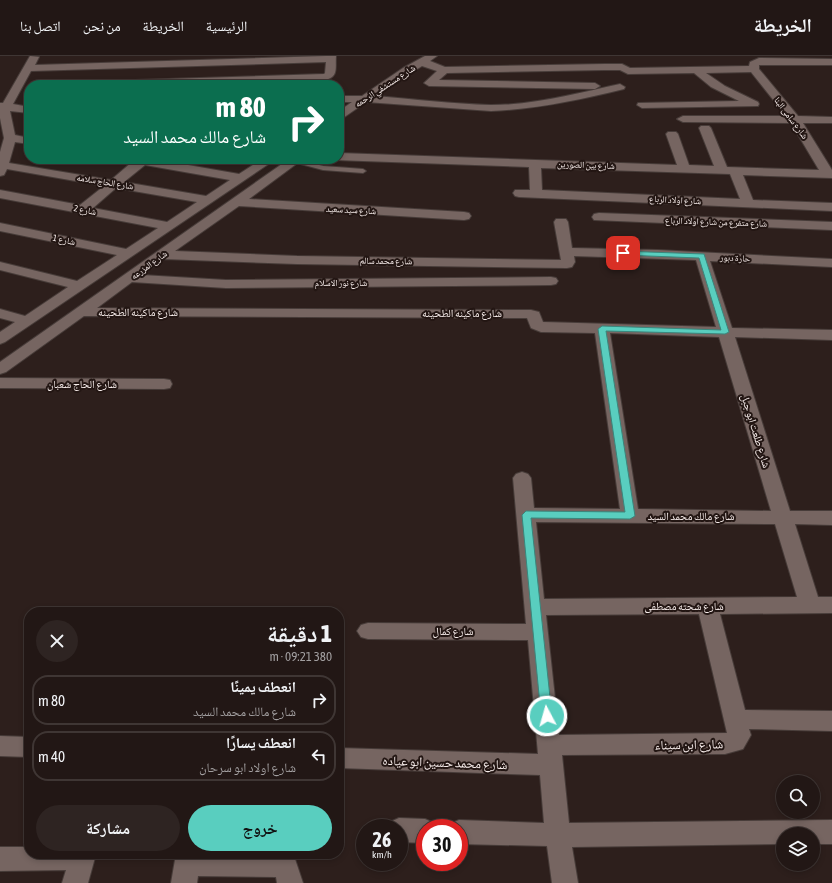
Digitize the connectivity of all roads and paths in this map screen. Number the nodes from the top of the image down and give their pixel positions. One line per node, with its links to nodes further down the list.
1 (34, 56): 9 (street)
2 (432, 56): 6 (street, شارع مستشفي الرحمه)
3 (331, 57): 4 (street); 15 (street)
4 (193, 59): 5 (street); 14 (street)
5 (113, 60): 9 (street); 13 (street)
6 (422, 62): 11 (street); 21 (street, شارع مستشفي الرحمه)
7 (832, 62): 8 (street)
8 (754, 67): 12 (street); 23 (street, شارع سامى البنا)
9 (28, 68): 16 (street)
10 (632, 68): 11 (street); 12 (street); 18 (street)
11 (444, 70): 19 (street)
12 (697, 70): 22 (street)
13 (106, 80)
14 (188, 80)
15 (255, 80)
16 (17, 86): 17 (street); 25 (street)
17 (24, 86)
18 (620, 87): 19 (street); 19 (street)
19 (458, 95): 21 (street)
20 (344, 99): 21 (street)
21 (365, 99): 27 (street, شارع مستشفي الرحمه)
22 (754, 104): 23 (street); 24 (street)
23 (781, 104): 29 (street, شارع سامى البنا)
24 (642, 105)
25 (3, 106): 26 (street); 35 (street)
26 (24, 109)
27 (344, 113)
28 (683, 119): 29 (street)
29 (795, 120): 30 (street); 32 (street, شارع سامى البنا)
30 (832, 120)
31 (705, 128): 46 (street)
32 (803, 132): 33 (street); 49 (street, شارع سامى البنا)
33 (818, 132)
34 (672, 134): 44 (street)
35 (10, 138): 36 (street); 45 (street)
36 (24, 140)
37 (344, 157): 38 (street, شارع بين الصورين)
38 (535, 163): 44 (street, شارع بين الصورين); 54 (street)
39 (136, 164): 51 (street)
40 (162, 164): 50 (street)
41 (262, 164): 50 (street, شارع المزرعه)
42 (290, 164): 56 (street, شارع المزرعه)
43 (310, 164): 48 (lane)
44 (684, 168): 46 (street, شارع بين الصورين)
45 (1, 169): 51 (street, شارع الحاج سلامه)
46 (722, 170): 47 (street, شارع بين الصورين)
47 (735, 170): 49 (street, شارع بين الصورين); 57 (street)
48 (363, 171)
49 (829, 173)
50 (241, 178): 55 (street, شارع المزرعه)
51 (114, 184): 55 (street, شارع الحاج سلامه); 59 (street)
52 (518, 193): 54 (street, شارع اولاد الرباع)
53 (0, 194): 59 (street, شارع 2)
54 (536, 194): 57 (street, شارع اولاد الرباع)
55 (208, 200): 63 (street, شارع المزرعه)
56 (238, 202): 60 (street, شارع سيد سعيد); 67 (street, شارع المزرعه)
57 (748, 203): 58 (street, شارع اولاد الرباع)
58 (832, 207)
59 (82, 210): 63 (street, شارع 2)
60 (464, 216)
61 (599, 217): 64 (street, شارع متفرع من شارع اولاد الرباع)
62 (561, 222): 68 (street)
63 (170, 226): 66 (street, شارع المزرعه)
64 (832, 226)
65 (0, 227): 69 (street, شارع 1)
66 (144, 243): 67 (street); 69 (street, شارع المزرعه)
67 (166, 252): 68 (street, شارع محمد سالم); 74 (street, شارع المزرعه)
68 (566, 252): 70 (street, حارة دبور)
69 (128, 253): 73 (street, شارع المزرعه)
70 (702, 256): 71 (street, حارة دبور); 83 (street, شارع طلعت ابو جبل)
71 (832, 263)
72 (0, 266): 77 (street)
73 (110, 266): 74 (street, شارع نور الاسلام); 77 (street, شارع المزرعه)
74 (134, 275): 76 (street, شارع نور الاسلام); 78 (street, شارع المزرعه)
75 (551, 281): 76 (street, شارع نور الاسلام)
76 (226, 284): 80 (street)
77 (80, 286): 81 (street, شارع المزرعه)
78 (82, 312): 80 (street, شارع ماكينه الطحينه); 86 (street, شارع المزرعه)
79 (0, 313): 81 (street)
80 (215, 313): 82 (street, شارع ماكينه الطحينه)
81 (27, 321): 85 (street, شارع المزرعه)
82 (602, 329): 83 (street, شارع ماكينه الطحينه); 91 (street)
83 (725, 332): 84 (street, شارع ماكينه الطحينه); 92 (street, شارع طلعت ابو جبل)
84 (832, 335)
85 (0, 339)
86 (0, 369)
87 (0, 384): 88 (street, شارع الحاج شعبان)
88 (164, 384)
89 (522, 478): 90 (street)
90 (526, 515): 91 (street, شارع مالك محمد السيد); 97 (street)
91 (630, 516): 92 (street, شارع مالك محمد السيد)
92 (782, 517): 93 (street, شارع مالك محمد السيد); 95 (street, شارع طلعت ابو جبل)
93 (832, 518)
94 (707, 605): 95 (street, شارع شحته مصطفى); 97 (street, شارع شحته مصطفى); 100 (street, شارع ابن سيناء)
95 (810, 605): 96 (street, شارع شحته مصطفى)
96 (832, 605)
97 (536, 607): 99 (street)
98 (368, 631): 99 (street, شارع كمال)
99 (538, 632): 104 (street)
100 (736, 719): 101 (street); 104 (street, شارع ابن سيناء)
101 (832, 721)
102 (0, 746): 103 (street)
103 (24, 747)
104 (550, 755): 105 (street, شارع محمد حسين ابو عياده); 108 (street)
105 (344, 758)
106 (468, 832): 108 (street)
107 (832, 832): 108 (street)
108 (558, 835): 115 (street)
109 (24, 858): 110 (street)
110 (0, 859)
111 (81, 859): 113 (street)
112 (187, 867): 114 (street)
113 (75, 883)
114 (290, 883)
115 (565, 883)

